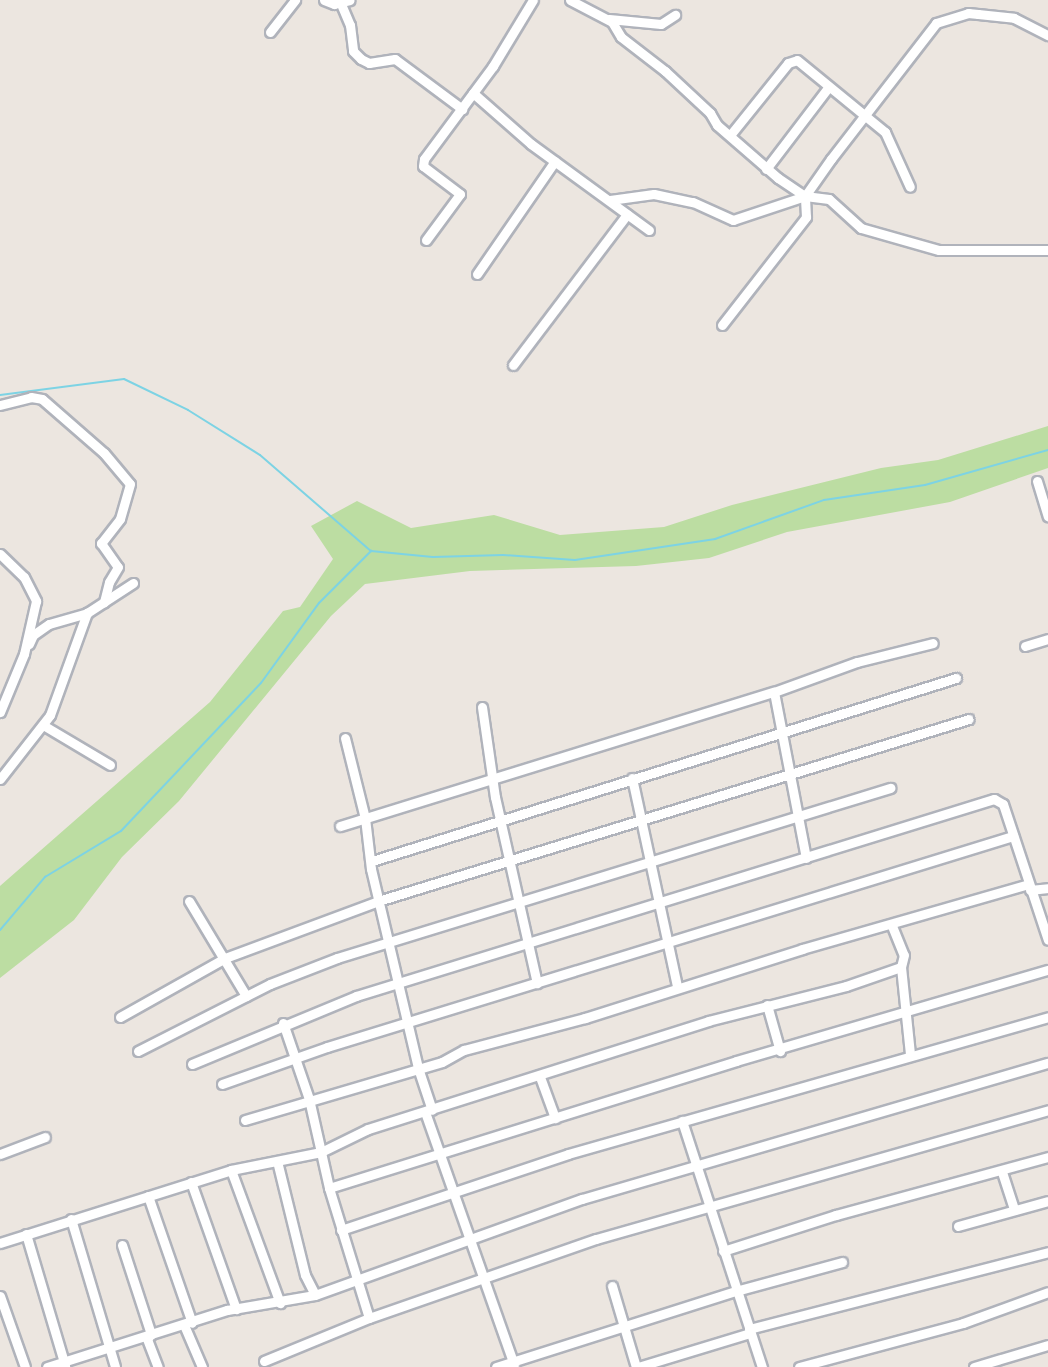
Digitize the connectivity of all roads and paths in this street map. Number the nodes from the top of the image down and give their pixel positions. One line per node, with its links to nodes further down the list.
1 (295, 0): 11 (street)
2 (324, 0): 7 (street)
3 (351, 0): 7 (street)
4 (534, 0): 14 (street)
5 (570, 0): 8 (street)
6 (592, 0): 8 (street)
7 (341, 4): 15 (street)
8 (584, 10): 10 (street)
9 (675, 15): 10 (street)
10 (609, 20): 17 (street)
11 (270, 32)
12 (1048, 35): 16 (street)
13 (827, 89): 16 (street); 17 (street); 19 (street)
14 (473, 93): 15 (street); 18 (street)
15 (462, 109): 25 (street)
16 (862, 116): 20 (street); 21 (street)
17 (731, 134): 19 (street)
18 (555, 161): 22 (street); 27 (street)
19 (766, 169): 21 (street)
20 (910, 187)
21 (805, 196): 22 (street); 26 (street); 28 (street)
22 (610, 200): 23 (street)
23 (627, 214): 24 (street); 29 (street)
24 (649, 230)
25 (426, 240)
26 (1048, 250)
27 (477, 274)
28 (722, 325)
29 (513, 365)
30 (0, 405): 35 (street)
31 (1037, 481): 32 (street)
32 (1048, 516)
33 (0, 554): 41 (street)
34 (133, 583): 35 (street)
35 (104, 602): 36 (street)
36 (87, 613): 41 (street); 46 (street)
37 (1048, 639): 39 (street)
38 (933, 643): 42 (street)
39 (1025, 646)
40 (956, 678): 47 (street)
41 (15, 679): 44 (street)
42 (774, 692): 47 (street); 51 (street)
43 (482, 707): 51 (street)
44 (0, 712)
45 (969, 719): 50 (street)
46 (44, 724): 49 (street); 53 (street)
47 (782, 736): 50 (street); 52 (street)
48 (345, 738): 56 (street)
49 (110, 765)
50 (788, 775): 55 (street); 58 (street)
51 (492, 777): 56 (street); 57 (street)
52 (632, 778): 57 (street); 58 (street)
53 (0, 779)
54 (890, 788): 55 (street)
55 (797, 816): 61 (street); 64 (street)
56 (365, 818): 59 (street); 62 (street)
57 (500, 819): 62 (street); 63 (street)
58 (640, 820): 63 (street); 64 (street)
59 (340, 826)
60 (1013, 836): 61 (street); 65 (street); 75 (street)
61 (806, 858): 70 (street)
62 (372, 861): 68 (street)
63 (509, 861): 68 (street); 69 (street)
64 (650, 861): 69 (street); 70 (street)
65 (1029, 887): 66 (street); 71 (street); 72 (street)
66 (1048, 888)
67 (189, 901): 76 (street)
68 (378, 901): 74 (street); 76 (street)
69 (519, 902): 73 (street); 74 (street)
70 (659, 903): 73 (street); 75 (street)
71 (892, 926): 77 (street); 81 (street)
72 (1048, 940)
73 (529, 942): 79 (street); 80 (street)
74 (388, 943): 79 (street); 82 (street)
75 (667, 945): 80 (street); 81 (street)
76 (225, 958): 82 (street); 85 (street)
77 (901, 967): 83 (street); 84 (street)
78 (1048, 970): 84 (street)
79 (399, 983): 87 (street); 88 (street)
80 (537, 983): 87 (street)
81 (677, 987): 95 (street)
82 (246, 996): 89 (street)
83 (767, 1005): 90 (street); 96 (street)
84 (908, 1013): 90 (street); 91 (street)
85 (120, 1017)
86 (1048, 1017): 91 (street)
87 (410, 1022): 92 (street); 95 (street)
88 (283, 1023): 92 (street); 94 (street)
89 (138, 1051)
90 (780, 1051): 101 (street)
91 (910, 1054): 103 (street)
92 (293, 1059): 97 (street); 98 (street)
93 (1048, 1063): 110 (street)
94 (192, 1064)
95 (418, 1068): 98 (street); 100 (street)
96 (540, 1077): 100 (street); 101 (street)
97 (222, 1084)
98 (309, 1099): 102 (street); 106 (street)
99 (1048, 1110): 118 (street)
100 (429, 1111): 105 (street); 106 (street)
101 (555, 1118): 105 (street)
102 (245, 1120)
103 (682, 1121): 110 (street); 115 (street)
104 (45, 1137): 107 (street)
105 (441, 1151): 114 (street); 115 (street)
106 (321, 1152): 109 (street); 114 (street)
107 (0, 1154)
108 (1048, 1158): 112 (street)
109 (276, 1161): 111 (street); 135 (street)
110 (697, 1164): 118 (street); 124 (street)
111 (231, 1170): 113 (street); 137 (street)
112 (1002, 1172): 119 (street); 127 (street)
113 (191, 1182): 116 (street); 138 (street)
114 (329, 1188): 122 (street)
115 (455, 1192): 122 (street); 124 (street)
116 (148, 1196): 120 (street); 140 (street)
117 (1048, 1201): 119 (street)
118 (709, 1207): 127 (street); 130 (street)
119 (1014, 1210): 121 (street)
120 (71, 1219): 123 (street); 145 (street)
121 (958, 1226)
122 (341, 1230): 131 (street)
123 (26, 1234): 125 (street); 147 (street)
124 (472, 1239): 130 (street); 131 (street)
125 (0, 1243)
126 (122, 1245): 143 (street)
127 (723, 1251): 133 (street)
128 (1048, 1252): 142 (street)
129 (843, 1262): 133 (street)
130 (484, 1278): 139 (street); 148 (street)
131 (357, 1280): 135 (street); 139 (street)
132 (612, 1286): 141 (street)
133 (736, 1291): 141 (street); 142 (street)
134 (1048, 1292): 157 (street)
135 (315, 1295): 137 (street)
136 (0, 1296): 149 (street)
137 (280, 1303): 138 (street)
138 (236, 1309): 140 (street)
139 (369, 1318): 146 (street)
140 (188, 1324): 143 (street); 153 (street)
141 (624, 1327): 148 (street); 155 (street)
142 (750, 1331): 155 (street); 156 (street)
143 (152, 1334): 145 (street); 152 (street)
144 (1048, 1346): 158 (street)
145 (109, 1348): 147 (street); 151 (street)
146 (264, 1361)
147 (65, 1364): 150 (street)
148 (514, 1364): 154 (street)
149 (25, 1367)
150 (47, 1367)
151 (115, 1367)
152 (158, 1367)
153 (202, 1367)
154 (496, 1367)
155 (637, 1367)
156 (762, 1367)
157 (799, 1367)
158 (974, 1367)

